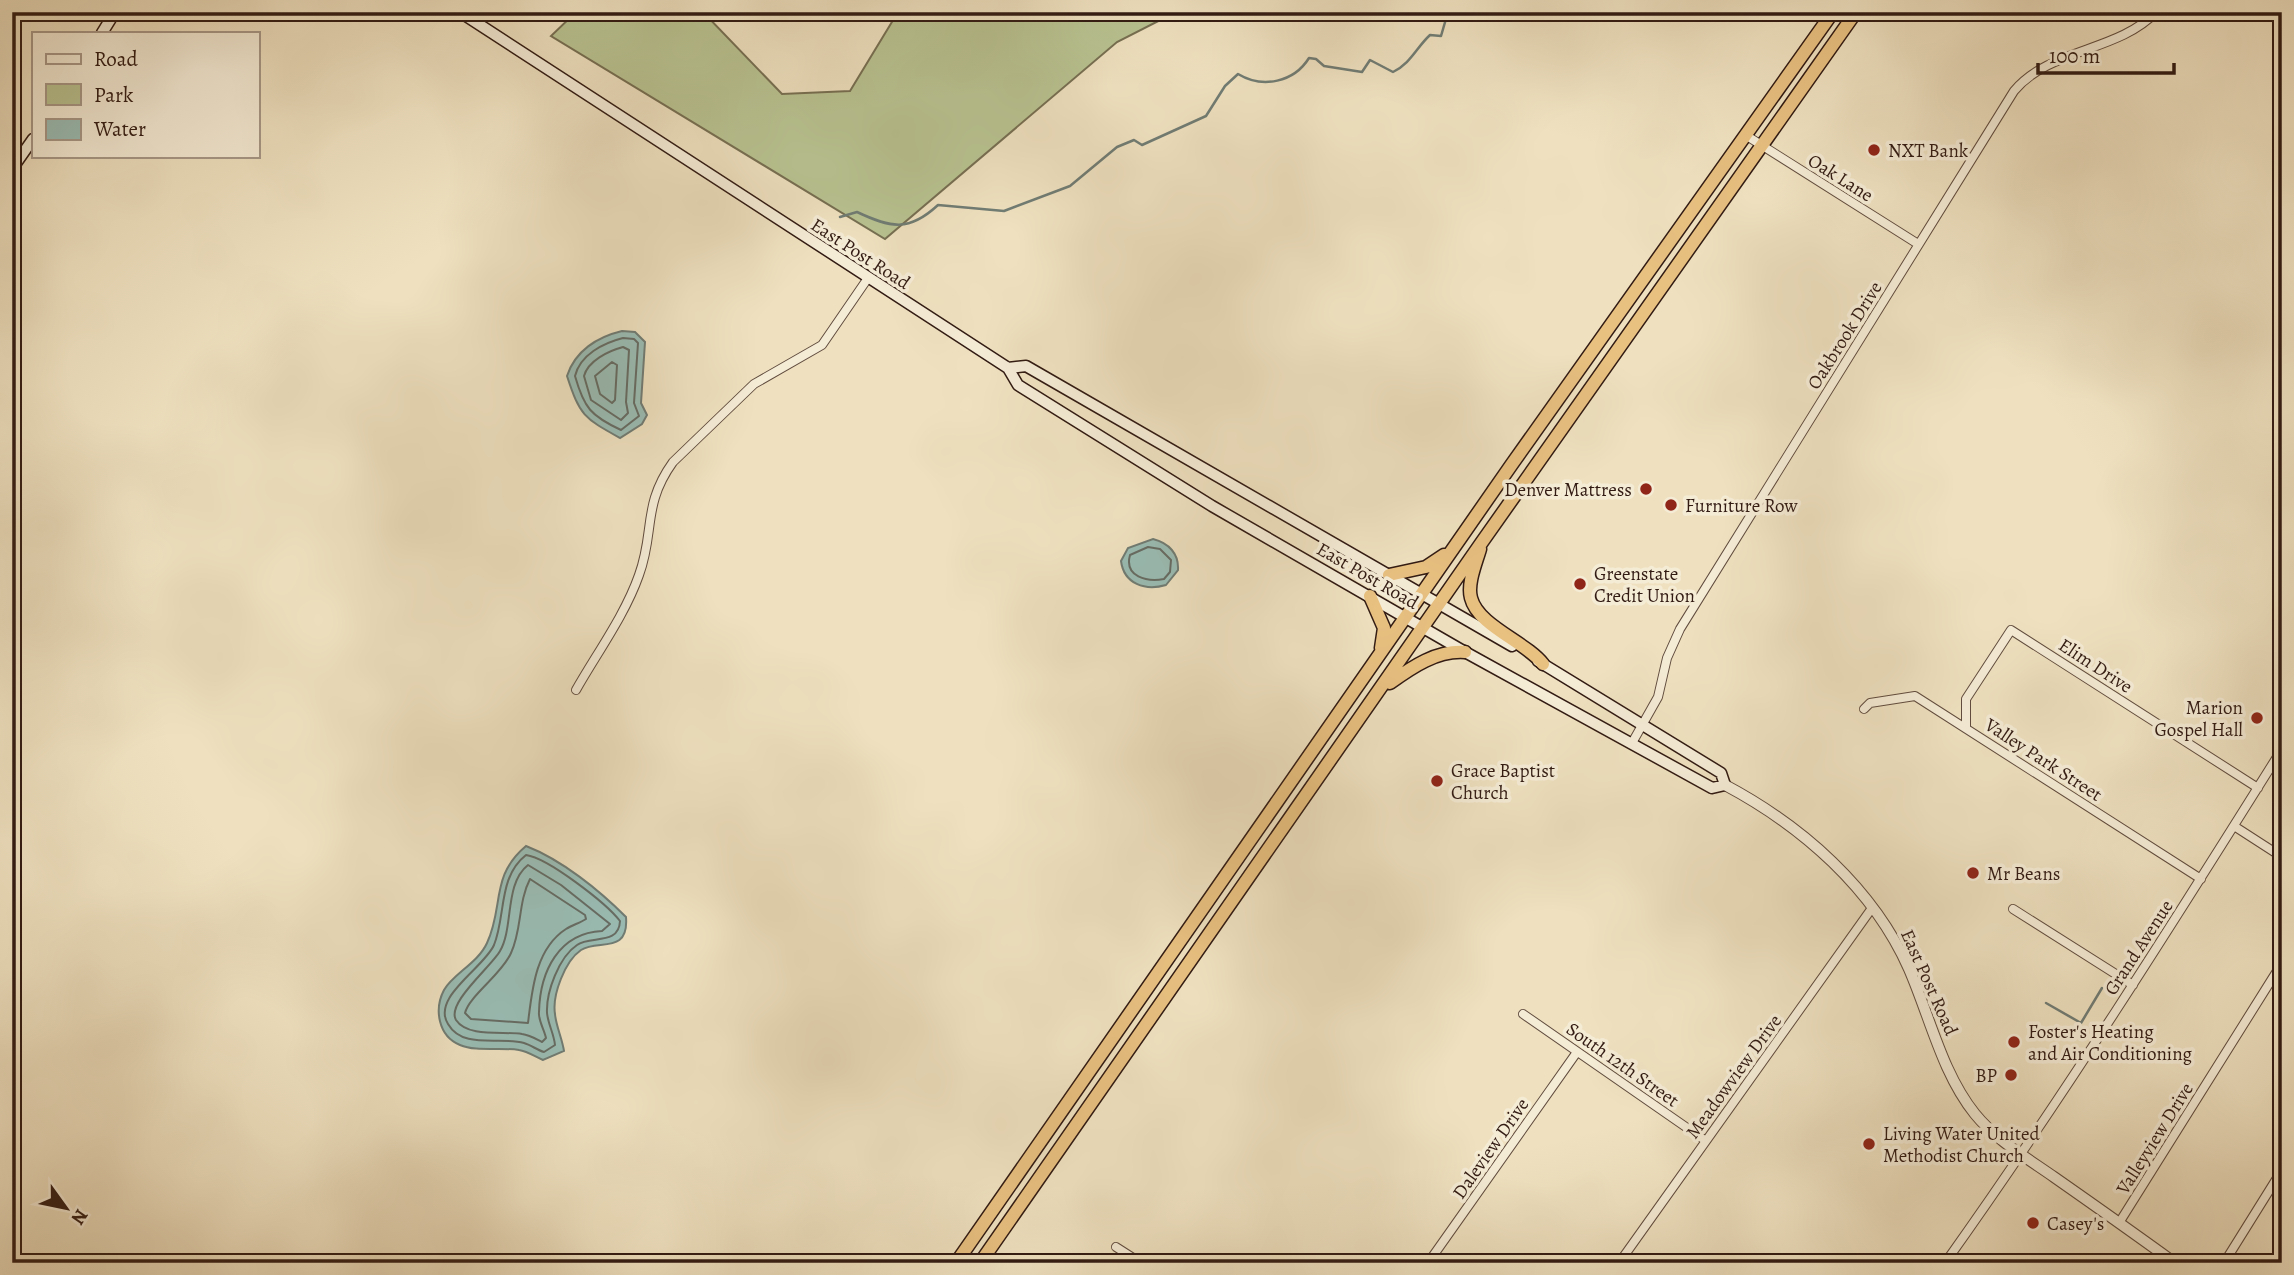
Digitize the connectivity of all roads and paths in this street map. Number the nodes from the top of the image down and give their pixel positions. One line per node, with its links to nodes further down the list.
1 (115, 12): 6 (main road)
2 (460, 12): 12 (main road, East Post Road)
3 (1833, 12): 7 (highway)
4 (1856, 12): 9 (highway)
5 (2156, 12): 11 (street, Oakbrook Drive)
6 (103, 32)
7 (1747, 136): 9 (street, Oak Lane); 15 (highway)
8 (32, 140): 10 (main road)
9 (1762, 146): 11 (street, Oak Lane); 14 (highway)
10 (12, 169)
11 (1918, 244): 28 (street, Oakbrook Drive)
12 (868, 278): 13 (main road, East Post Road); 25 (street)
13 (1009, 368): 16 (main road, East Post Road); 18 (main road, East Post Road)
14 (1482, 542): 19 (highway); 24 (highway)
15 (1453, 549): 16 (highway); 17 (highway)
16 (1388, 575): 17 (main road, East Post Road)
17 (1422, 594): 19 (main road, East Post Road); 20 (highway)
18 (1370, 596): 20 (main road, East Post Road); 23 (highway)
19 (1440, 604): 21 (highway); 24 (main road, East Post Road)
20 (1406, 617): 21 (main road, East Post Road); 23 (highway)
21 (1423, 628): 22 (main road, East Post Road); 26 (highway)
22 (1465, 652): 26 (highway); 30 (main road, East Post Road)
23 (1379, 654): 48 (highway)
24 (1543, 664): 28 (main road, East Post Road)
25 (576, 690)
26 (1381, 690): 49 (highway)
27 (1864, 709): 29 (street, Valley Park Street)
28 (1643, 724): 30 (street, Oakbrook Drive); 32 (main road, East Post Road)
29 (1966, 728): 33 (street, Elim Drive); 36 (street, Valley Park Street)
30 (1632, 743): 32 (main road, East Post Road)
31 (2282, 749): 33 (street, Grand Avenue)
32 (1725, 785): 37 (street, East Post Road)
33 (2258, 788): 34 (street, Grand Avenue)
34 (2234, 827): 35 (street); 36 (street, Grand Avenue)
35 (2282, 857)
36 (2201, 878): 40 (street, Grand Avenue)
37 (1872, 908): 43 (street, Meadowview Drive); 44 (street, East Post Road)
38 (2013, 909): 40 (street)
39 (2282, 963): 46 (street, Valleyview Drive)
40 (2133, 985): 44 (street, Grand Avenue)
41 (1523, 1014): 42 (street, South 12th Street)
42 (1577, 1052): 43 (street, South 12th Street); 51 (street, Daleview Drive)
43 (1706, 1141): 52 (street, Meadowview Drive)
44 (2022, 1155): 46 (street, East Post Road); 53 (street, Grand Avenue)
45 (2282, 1170): 55 (street)
46 (2119, 1223): 54 (street, East Post Road)
47 (1116, 1247): 50 (street)
48 (956, 1263)
49 (980, 1263)
50 (1141, 1263)
51 (1428, 1263)
52 (1619, 1263)
53 (1945, 1263)
54 (2175, 1263)
55 (2224, 1263)

